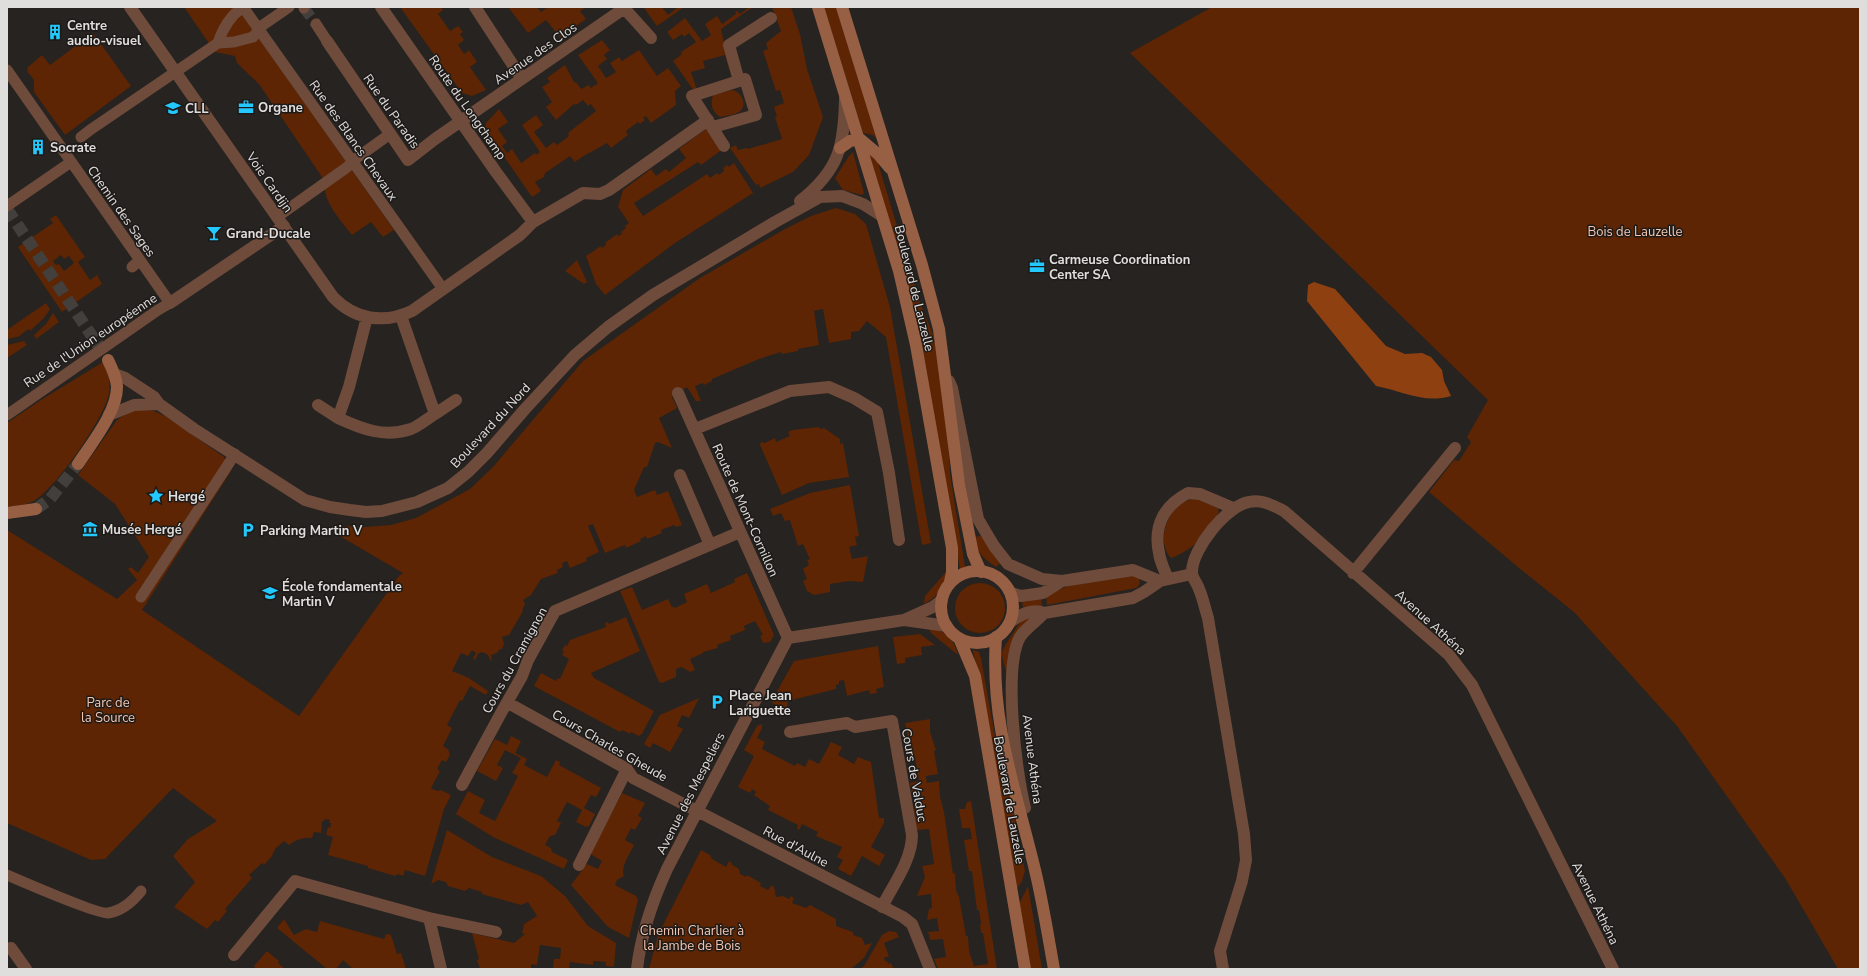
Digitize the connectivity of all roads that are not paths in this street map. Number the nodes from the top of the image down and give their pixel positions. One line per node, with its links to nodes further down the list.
1 (130, 7): 15 (street, Voie Cardijn)
2 (243, 7): 11 (street, Rue des Blancs Chevaux); 14 (street)
3 (289, 7): 11 (street)
4 (381, 7): 20 (street, Route du Longchamp)
5 (475, 7): 17 (street)
6 (624, 7): 12 (street); 17 (street, Avenue des Clos)
7 (818, 7): 19 (main road, Boulevard de Lauzelle)
8 (842, 7): 29 (main road, Boulevard de Lauzelle)
9 (771, 18): 18 (street)
10 (316, 24): 13 (street, Rue du Paradis)
11 (259, 30): 14 (street); 28 (street, Rue des Blancs Chevaux)
12 (651, 38)
13 (326, 41): 22 (street, Rue du Paradis)
14 (218, 42): 15 (street)
15 (175, 72): 23 (street); 32 (street, Voie Cardijn)
16 (8, 74): 27 (street, Chemin des Sages)
17 (522, 79): 20 (street, Avenue des Clos)
18 (739, 81): 21 (street); 21 (street, Voie Cardijn)
19 (845, 92): 24 (main road, Boulevard de Lauzelle); 26 (street, Boulevard du Nord)
20 (460, 121): 22 (street, Rue du Paradis); 33 (street, Route du Longchamp)
21 (710, 124): 25 (street); 33 (street, Voie Cardijn)
22 (390, 134): 28 (street)
23 (82, 137)
24 (860, 139): 26 (main road); 29 (main road); 31 (main road, Boulevard de Lauzelle)
25 (724, 146)
26 (840, 148): 34 (street, Boulevard du Nord)
27 (71, 162): 30 (street); 36 (street, Chemin des Sages)
28 (352, 163): 32 (street); 35 (street, Rue des Blancs Chevaux)
29 (894, 171): 40 (main road, Boulevard de Lauzelle)
30 (7, 206)
31 (882, 216): 34 (street, Boulevard du Nord); 66 (main road, Boulevard de Lauzelle)
32 (280, 222): 36 (street); 38 (street, Voie Cardijn)
33 (533, 222): 35 (street, Voie Cardijn)
34 (775, 222): 52 (street, Boulevard du Nord)
35 (443, 289): 37 (street, Voie Cardijn)
36 (170, 303): 48 (street, Rue de l'Union européenne)
37 (401, 316): 38 (street, Voie Cardijn); 47 (street)
38 (367, 317): 49 (street)
39 (108, 360): 41 (main road)
40 (945, 372): 61 (main road, Boulevard de Lauzelle); 65 (street)
41 (114, 374): 44 (street, Boulevard du Nord); 46 (main road)
42 (678, 392): 50 (street, Route de Mont-Cornillon)
43 (456, 400): 47 (street)
44 (159, 404): 46 (street); 52 (street, Boulevard du Nord)
45 (318, 405): 49 (street)
46 (109, 414): 53 (main road)
47 (435, 414): 49 (street)
48 (7, 415)
49 (338, 418)
50 (695, 429): 58 (street, Route de Mont-Cornillon); 59 (street)
51 (1455, 448): 62 (street)
52 (235, 454): 68 (street)
53 (78, 464)
54 (680, 476): 60 (street)
55 (1233, 508): 62 (street, Avenue Athéna); 63 (street, Avenue Athéna); 64 (street)
56 (36, 509): 57 (main road)
57 (7, 513)
58 (740, 532): 60 (street, Cours du Cramignon); 75 (street, Route de Mont-Cornillon)
59 (899, 540)
60 (710, 545): 77 (street, Cours du Cramignon)
61 (981, 572): 66 (main road); 67 (main road)
62 (1353, 572): 98 (street, Avenue Athéna)
63 (1192, 574): 64 (street); 97 (street)
64 (1164, 580): 65 (street); 70 (street)
65 (1062, 581): 67 (street)
66 (950, 582): 69 (main road)
67 (1011, 593): 72 (main road)
68 (141, 597)
69 (942, 600): 71 (street); 73 (main road)
70 (1044, 614): 72 (street); 83 (street, Avenue Athéna)
71 (904, 620): 73 (street); 75 (street)
72 (1010, 622): 74 (main road)
73 (947, 626): 76 (main road)
74 (996, 637): 76 (main road); 83 (main road, Boulevard de Lauzelle)
75 (788, 638): 81 (street, Avenue des Mespeliers)
76 (959, 638): 95 (main road, Boulevard de Lauzelle)
77 (508, 703): 79 (street, Cours Charles Gheude); 80 (street, Cours du Cramignon)
78 (790, 732): 86 (street, Cours de Valduc)
79 (627, 769): 81 (street, Cours Charles Gheude); 82 (street)
80 (462, 785)
81 (698, 811): 86 (street, Rue d'Aulne); 91 (street, Avenue des Mespeliers)
82 (579, 864)
83 (1035, 870): 96 (main road, Boulevard de Lauzelle)
84 (7, 875): 85 (street)
85 (141, 891)
86 (882, 907): 94 (street, Rue d'Aulne)
87 (429, 918): 88 (street); 90 (street); 93 (street)
88 (496, 932)
89 (9, 947): 92 (street)
90 (234, 955)
91 (638, 964)
92 (26, 969)
93 (441, 969)
94 (930, 969)
95 (1025, 969)
96 (1054, 969)
97 (1223, 969)
98 (1613, 969)

